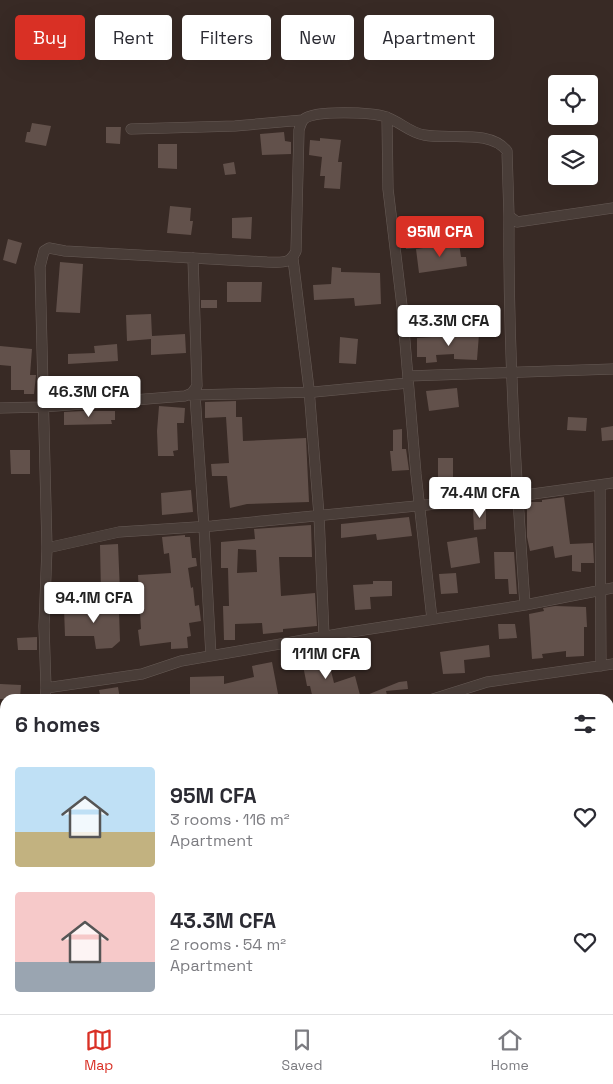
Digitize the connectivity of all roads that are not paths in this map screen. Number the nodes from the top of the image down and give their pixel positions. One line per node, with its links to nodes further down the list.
1 (387, 117): 2 (street); 5 (street); 10 (street)
2 (303, 120): 3 (street); 7 (street)
3 (130, 129)
4 (613, 208): 5 (street)
5 (509, 216): 9 (street)
6 (192, 258): 7 (street); 12 (street); 13 (street)
7 (293, 259): 11 (street)
8 (613, 369): 9 (street)
9 (513, 372): 10 (street); 17 (street)
10 (408, 379): 11 (street); 18 (street)
11 (310, 392): 12 (street); 19 (street)
12 (190, 395): 13 (street); 20 (street)
13 (42, 407): 14 (street); 21 (street)
14 (0, 408)
15 (613, 483): 16 (street)
16 (600, 485): 17 (street); 23 (street)
17 (518, 496): 18 (street); 24 (street)
18 (420, 506): 19 (street); 25 (street)
19 (319, 515): 20 (street); 26 (street)
20 (204, 526): 21 (street); 27 (street)
21 (47, 548): 30 (street)
22 (613, 588): 23 (street)
23 (600, 590): 24 (street); 29 (street)
24 (525, 605): 25 (street)
25 (432, 619): 26 (street)
26 (324, 636): 27 (street)
27 (211, 656): 30 (street)
28 (613, 664): 29 (street)
29 (601, 666): 31 (street)
30 (46, 694)
31 (449, 694)

